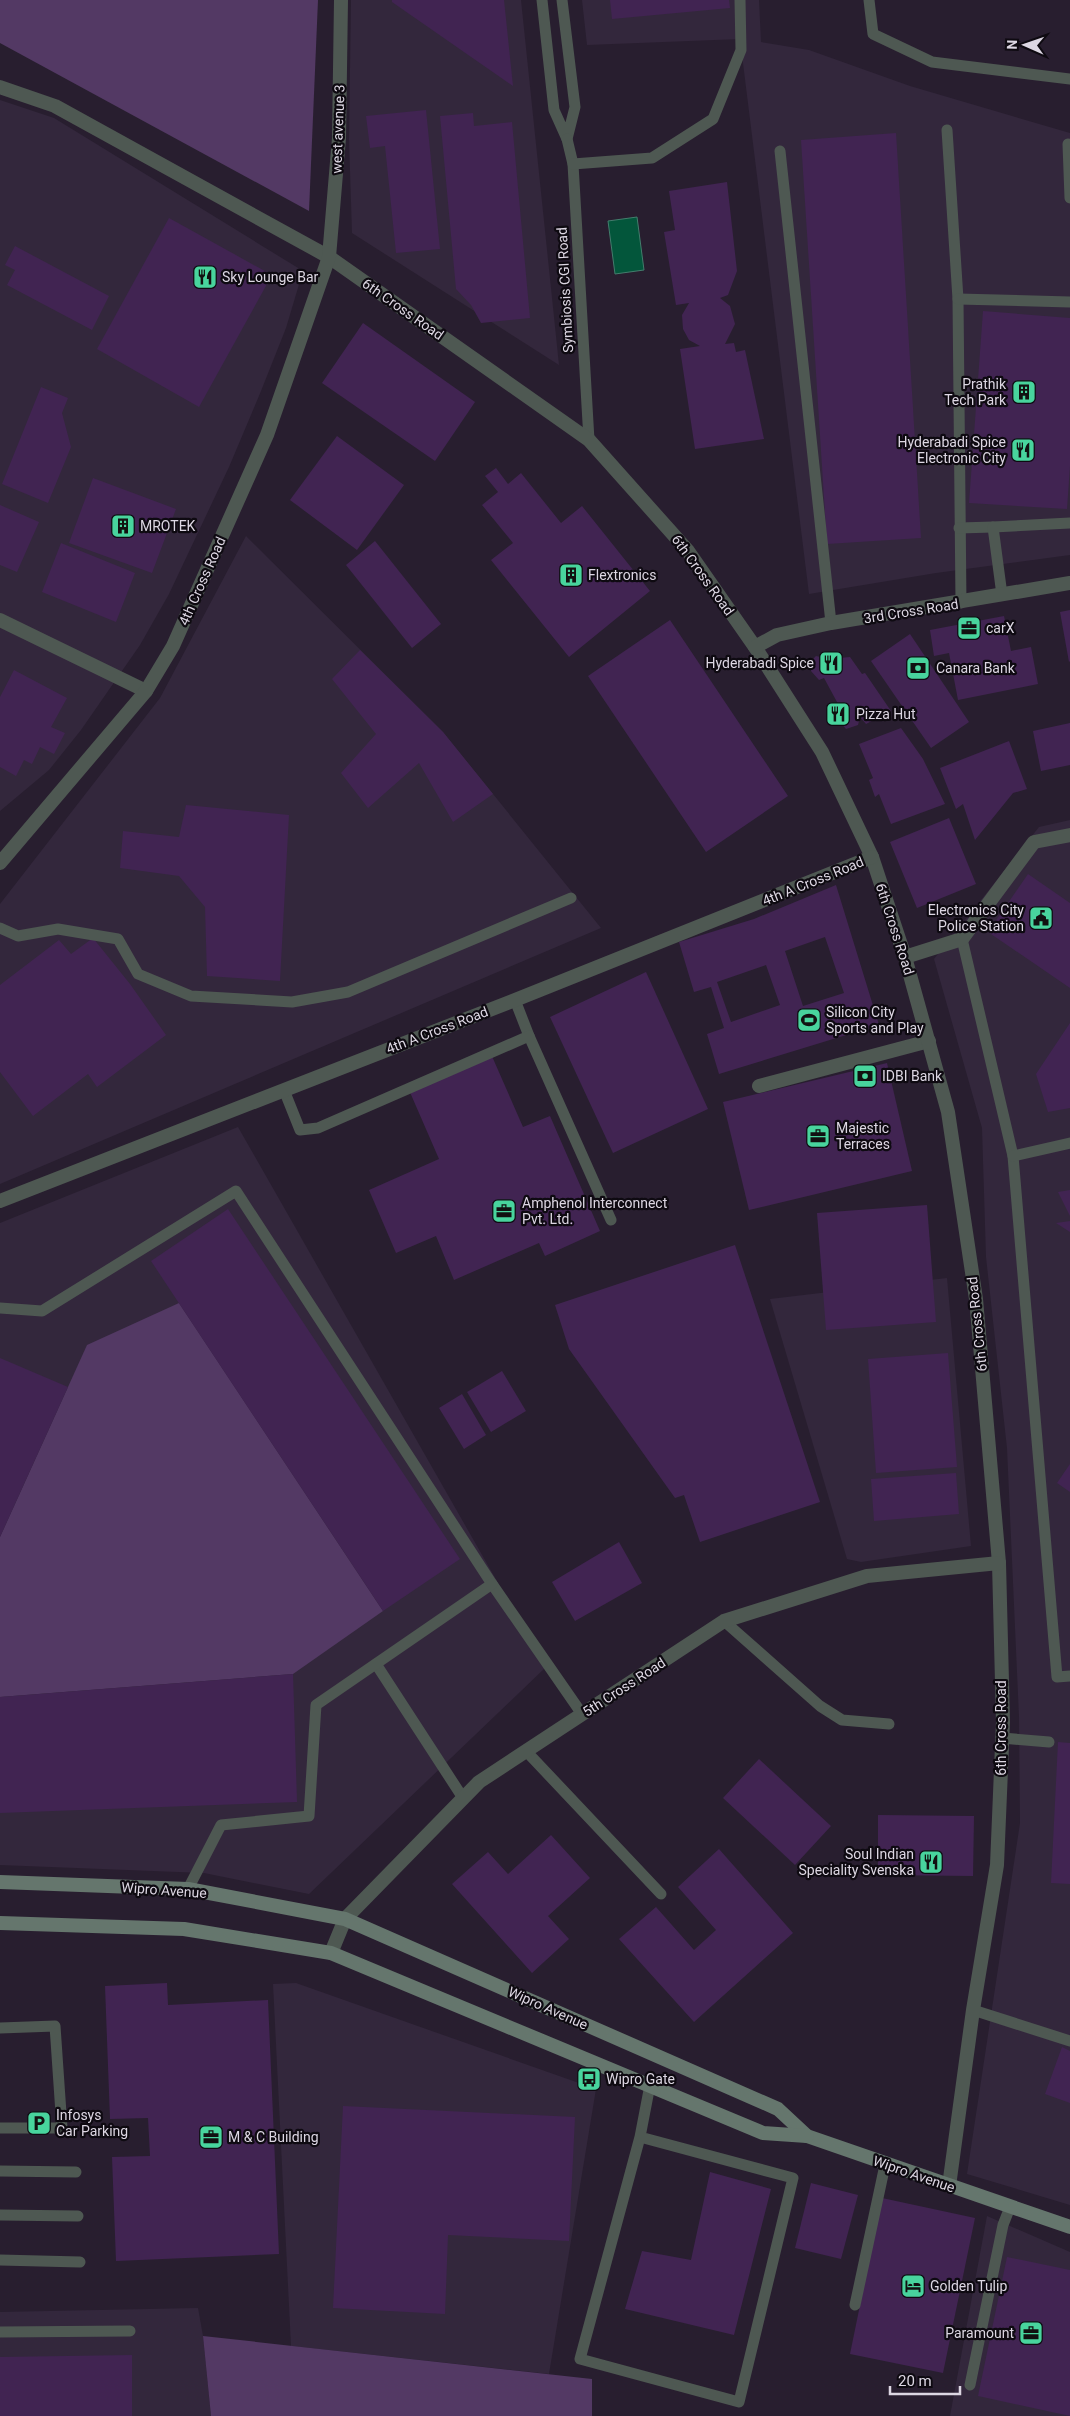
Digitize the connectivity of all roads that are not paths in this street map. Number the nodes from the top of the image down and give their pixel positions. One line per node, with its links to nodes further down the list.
1 (341, 0): 14 (street, west avenue 3)
2 (542, 0): 9 (lane, Symbiosis CGI Road)
3 (562, 0): 9 (lane, Symbiosis CGI Road)
4 (740, 0): 12 (lane)
5 (869, 0): 6 (lane)
6 (1070, 79)
7 (0, 87): 14 (street, 6th Cross Road)
8 (947, 130): 15 (lane)
9 (567, 138): 12 (lane, Symbiosis CGI Road)
10 (1068, 144): 13 (lane)
11 (780, 151): 25 (lane)
12 (573, 164): 17 (lane, Symbiosis CGI Road)
13 (1070, 198)
14 (330, 257): 17 (street, 6th Cross Road); 27 (street, 4th Cross Road)
15 (958, 299): 16 (lane); 20 (lane)
16 (1070, 302)
17 (589, 440): 26 (street, 6th Cross Road)
18 (1070, 523): 19 (lane)
19 (993, 527): 20 (lane); 22 (lane)
20 (959, 528): 23 (lane)
21 (1070, 583): 22 (street, 3rd Cross Road)
22 (1002, 595): 23 (street, 3rd Cross Road)
23 (961, 602): 25 (street, 3rd Cross Road)
24 (0, 620): 27 (street)
25 (831, 623): 26 (street, 3rd Cross Road)
26 (755, 647): 29 (street, 6th Cross Road)
27 (146, 691): 30 (street, 4th Cross Road)
28 (1070, 835): 33 (street)
29 (872, 857): 34 (street, 6th Cross Road); 35 (street, 4th A Cross Road)
30 (0, 863)
31 (571, 898): 32 (lane)
32 (0, 928)
33 (962, 939): 34 (street); 41 (lane)
34 (905, 958): 37 (street, 6th Cross Road)
35 (516, 1000): 36 (lane); 39 (street, 4th A Cross Road)
36 (529, 1036): 39 (lane); 43 (lane)
37 (929, 1041): 38 (street); 45 (street, 6th Cross Road)
38 (759, 1086)
39 (284, 1090): 42 (street, 4th A Cross Road)
40 (1070, 1144): 41 (lane)
41 (1013, 1156): 49 (lane)
42 (0, 1200)
43 (611, 1220)
44 (0, 1308): 46 (lane)
45 (998, 1563): 47 (street, 5th Cross Road); 52 (street, 6th Cross Road)
46 (492, 1584): 48 (lane); 50 (lane)
47 (724, 1621): 50 (street, 5th Cross Road); 51 (lane)
48 (376, 1664): 55 (lane); 57 (lane)
49 (1070, 1676)
50 (582, 1714): 54 (street, 5th Cross Road)
51 (889, 1724)
52 (1002, 1738): 53 (lane); 62 (street, 6th Cross Road)
53 (1048, 1742)
54 (526, 1751): 55 (street, 5th Cross Road); 58 (lane)
55 (463, 1798): 59 (street, 5th Cross Road)
56 (0, 1882): 57 (main road, Wipro Avenue)
57 (188, 1889): 59 (main road, Wipro Avenue)
58 (661, 1894)
59 (345, 1919): 61 (street, 5th Cross Road); 67 (main road, Wipro Avenue)
60 (0, 1924): 61 (main road)
61 (331, 1953): 65 (main road)
62 (973, 2010): 64 (lane); 72 (street, 6th Cross Road)
63 (0, 2028): 66 (lane)
64 (1070, 2041)
65 (650, 2085): 67 (main road); 68 (lane)
66 (0, 2128)
67 (807, 2136): 69 (main road, Wipro Avenue)
68 (640, 2137): 68 (lane)
69 (886, 2165): 72 (main road, Wipro Avenue); 79 (lane)
70 (0, 2171): 71 (lane)
71 (76, 2172)
72 (949, 2186): 73 (main road, Wipro Avenue)
73 (1010, 2207): 76 (main road, Wipro Avenue); 82 (lane)
74 (0, 2215): 75 (lane)
75 (78, 2216)
76 (1070, 2227)
77 (0, 2260): 78 (lane)
78 (80, 2262)
79 (855, 2305)
80 (130, 2331): 81 (lane)
81 (0, 2332)
82 (970, 2385)

